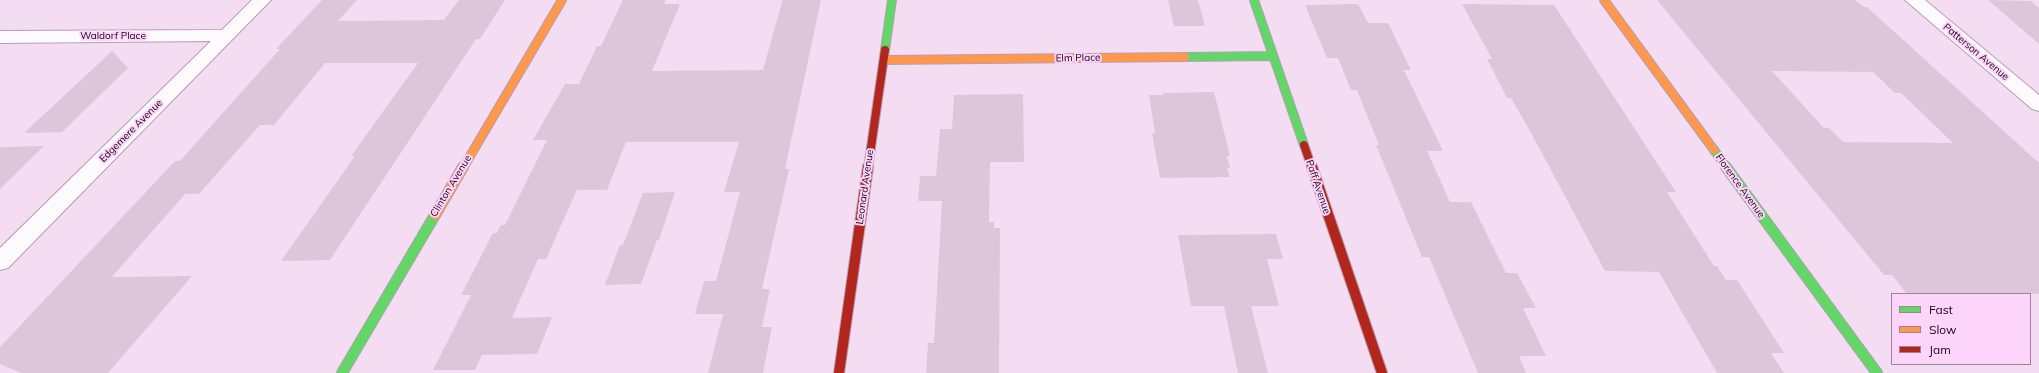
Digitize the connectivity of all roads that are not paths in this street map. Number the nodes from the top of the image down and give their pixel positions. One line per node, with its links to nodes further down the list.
1 (262, 0): 7 (street, Edgemere Avenue)
2 (562, 0): 13 (street, Clinton Avenue)
3 (892, 0): 10 (street, Leonard Avenue)
4 (1254, 0): 9 (street, Paff Avenue)
5 (1604, 0): 16 (street, Florence Avenue)
6 (1914, 0): 11 (street, Patterson Avenue)
7 (227, 35): 8 (street, Waldorf Place); 12 (street, Edgemere Avenue)
8 (0, 37)
9 (1273, 56): 10 (street, Elm Place); 15 (street, Paff Avenue)
10 (884, 60): 14 (street, Leonard Avenue)
11 (2039, 105)
12 (0, 262)
13 (342, 373)
14 (838, 373)
15 (1382, 373)
16 (1877, 373)

